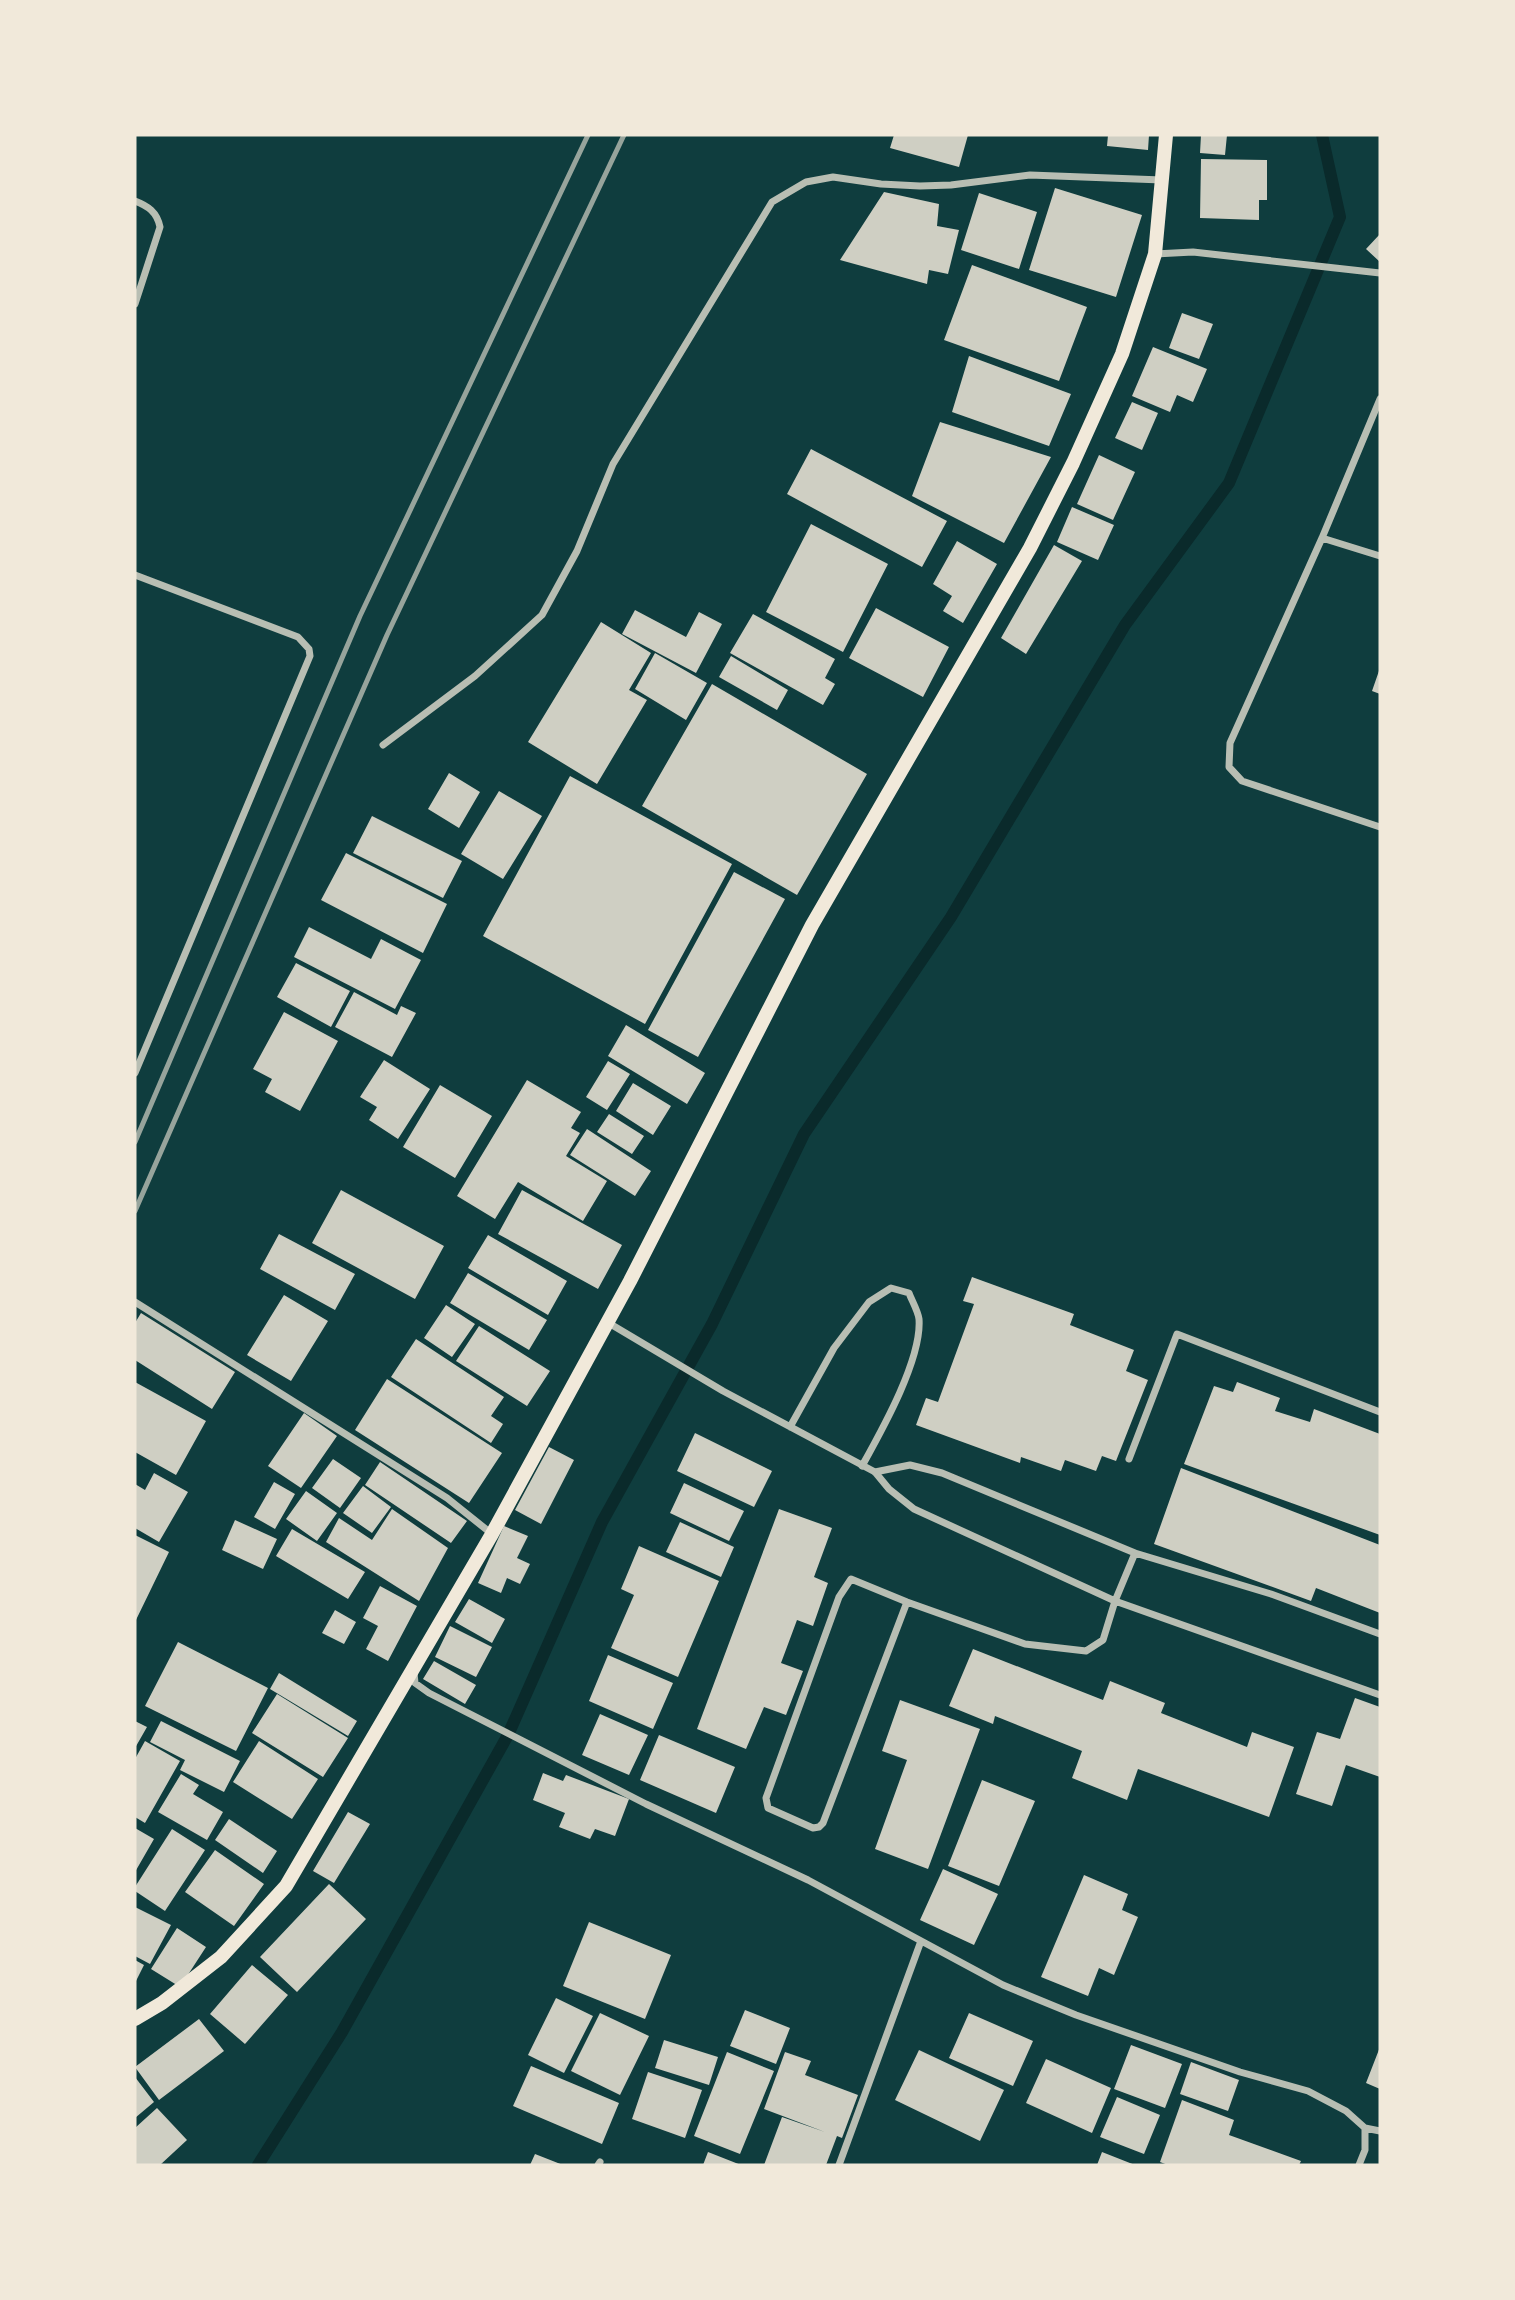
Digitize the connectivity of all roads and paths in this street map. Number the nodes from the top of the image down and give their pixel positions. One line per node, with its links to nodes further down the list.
1 (1166, 135): 2 (main road)
2 (1163, 180): 4 (main road); 11 (street)
3 (135, 201): 6 (street)
4 (1156, 254): 5 (street); 15 (main road)
5 (1380, 272)
6 (135, 304)
7 (1380, 399): 8 (street)
8 (1322, 538): 9 (street); 12 (street)
9 (1380, 556)
10 (135, 575): 13 (street)
11 (383, 745)
12 (1380, 827)
13 (135, 1073)
14 (135, 1302): 21 (street)
15 (606, 1321): 17 (street); 21 (main road)
16 (1380, 1412): 18 (street)
17 (790, 1427): 19 (street); 19 (street)
18 (1129, 1459)
19 (862, 1466): 20 (street)
20 (875, 1472): 22 (street); 23 (street)
21 (492, 1534): 26 (main road)
22 (1135, 1553): 23 (street); 25 (street)
23 (1115, 1601): 24 (street); 27 (street)
24 (906, 1602): 24 (street)
25 (1380, 1634)
26 (414, 1667): 28 (street); 29 (main road)
27 (1380, 1695)
28 (921, 1941): 30 (street); 32 (street)
29 (135, 2020)
30 (1365, 2128): 31 (street); 33 (street)
31 (1380, 2131)
32 (839, 2165)
33 (1359, 2165)

